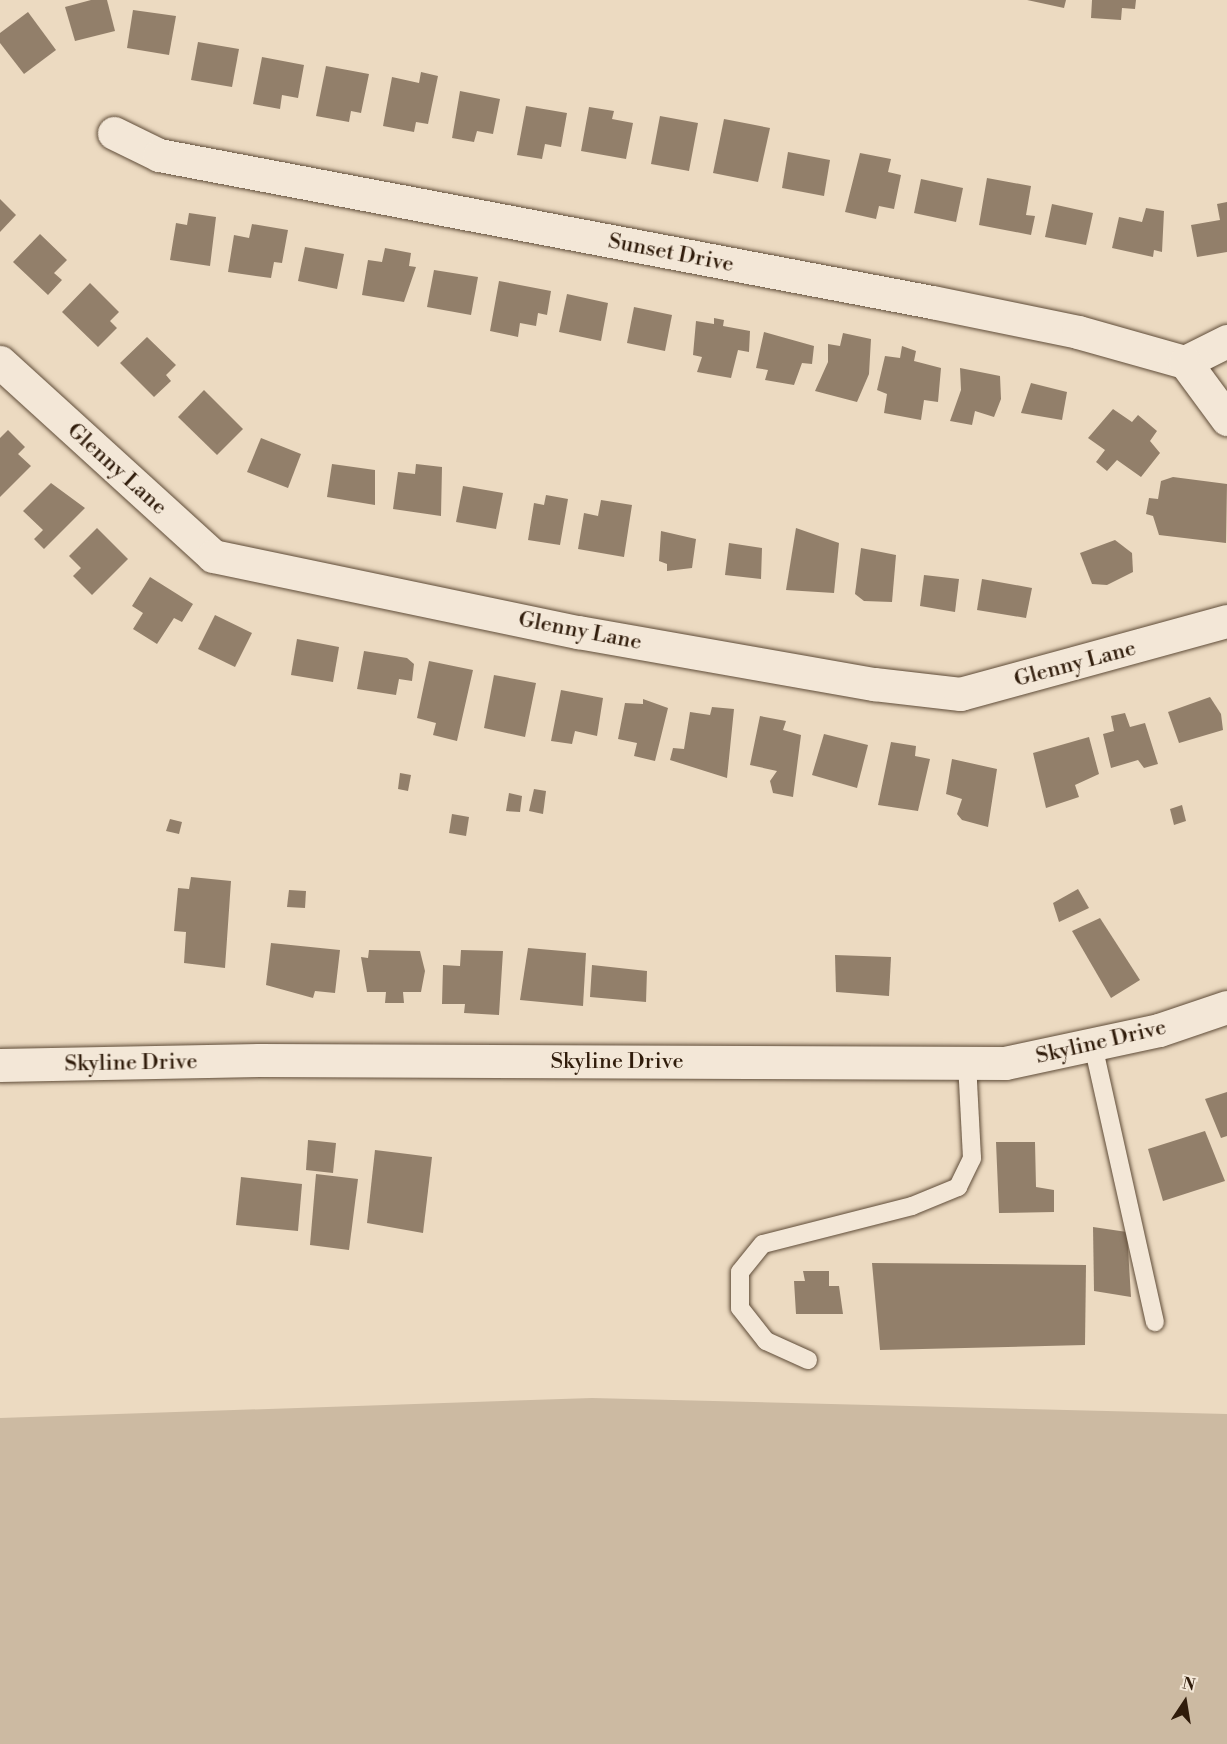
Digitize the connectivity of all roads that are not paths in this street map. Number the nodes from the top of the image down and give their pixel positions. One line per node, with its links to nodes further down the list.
1 (114, 133): 4 (street, Sunset Drive)
2 (1227, 341): 4 (street)
3 (0, 362): 6 (street, Glenny Lane)
4 (1185, 362): 5 (street)
5 (1227, 419)
6 (1227, 621)
7 (1227, 1007): 8 (street, Skyline Drive)
8 (1093, 1045): 9 (street, Skyline Drive); 11 (lane)
9 (968, 1063): 10 (street, Skyline Drive); 12 (lane)
10 (0, 1065)
11 (1155, 1322)
12 (808, 1360)

